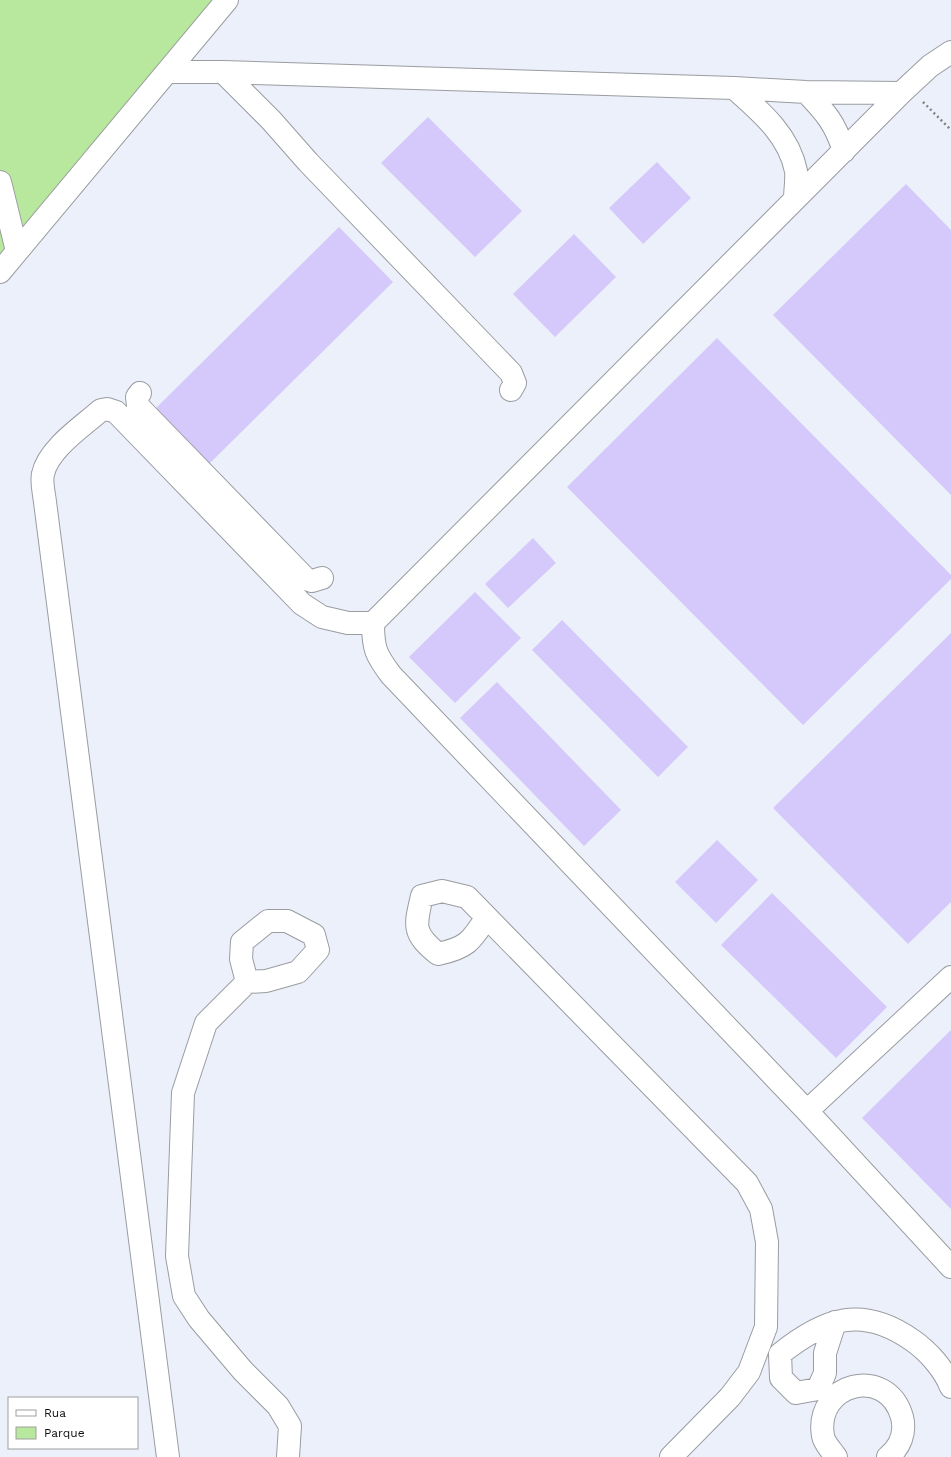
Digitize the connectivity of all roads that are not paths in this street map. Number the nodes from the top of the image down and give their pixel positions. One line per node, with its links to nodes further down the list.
1 (227, 0): 3 (street)
2 (951, 52): 6 (street)
3 (167, 72): 4 (street); 11 (street)
4 (223, 72): 5 (street); 13 (street)
5 (734, 88): 7 (street); 10 (street)
6 (904, 90): 7 (street); 8 (street)
7 (806, 92): 8 (street)
8 (844, 151): 10 (street)
9 (0, 182): 11 (street)
10 (795, 199): 16 (street)
11 (17, 251): 12 (street)
12 (0, 272)
13 (512, 390)
14 (140, 393): 15 (street)
15 (322, 578)
16 (373, 623): 20 (street); 25 (street)
17 (486, 918): 27 (street)
18 (951, 977): 20 (street)
19 (247, 982): 26 (street)
20 (807, 1111): 21 (street)
21 (951, 1267)
22 (834, 1322): 23 (street); 24 (street); 24 (street)
23 (951, 1387)
24 (827, 1392): 28 (street); 29 (street)
25 (168, 1457)
26 (288, 1457)
27 (671, 1457)
28 (836, 1457)
29 (888, 1457)

